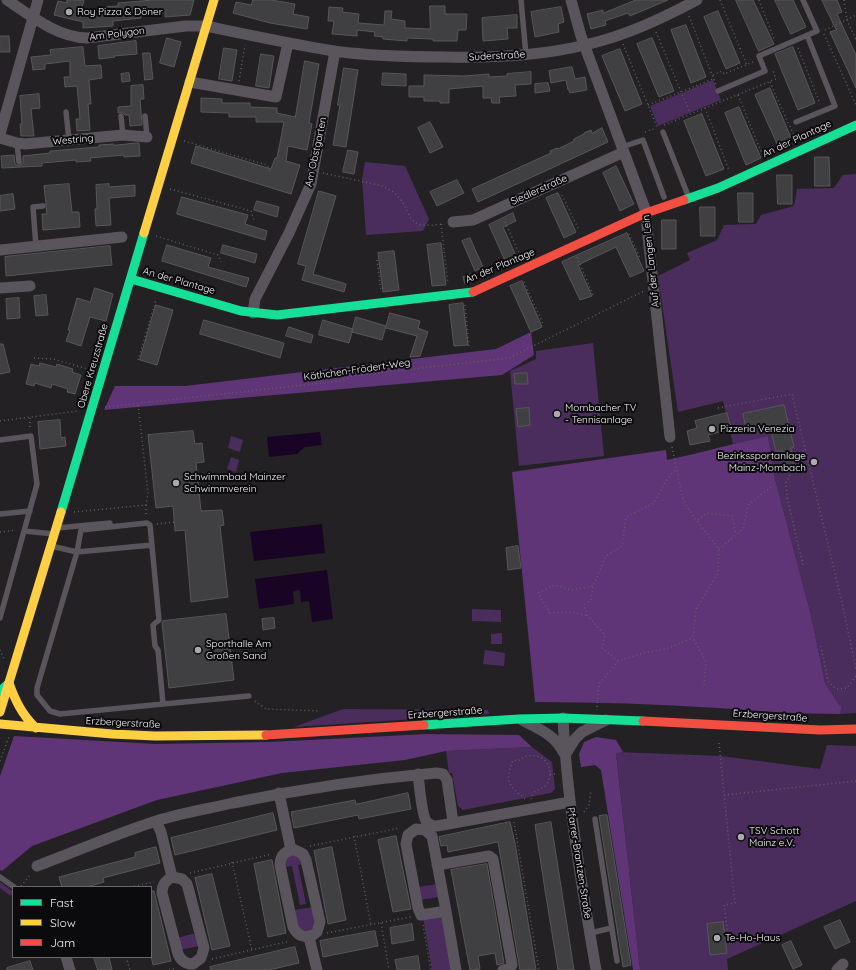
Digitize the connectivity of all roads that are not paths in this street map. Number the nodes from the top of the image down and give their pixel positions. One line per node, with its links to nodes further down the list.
1 (7, 0): 8 (street)
2 (38, 0): 8 (street)
3 (214, 0): 9 (street, Obere Kreuzstraße)
4 (521, 0): 14 (lane)
5 (571, 0): 12 (street, Auf der Langen Lein)
6 (697, 0): 12 (street, Suderstraße)
7 (803, 0): 10 (lane)
8 (33, 18): 9 (street, Am Polygon); 17 (street)
9 (206, 26): 11 (street, Suderstraße); 15 (street, Obere Kreuzstraße)
10 (807, 35): 16 (lane); 21 (lane)
11 (288, 43): 13 (street, Suderstraße); 15 (street)
12 (585, 46): 14 (street, Suderstraße); 30 (street, Auf der Langen Lein)
13 (335, 51): 14 (street, Suderstraße); 43 (street, Am Obstgarten)
14 (526, 55)
15 (190, 82): 40 (street, Obere Kreuzstraße)
16 (718, 91)
17 (5, 102): 24 (street)
18 (66, 112): 28 (lane)
19 (121, 116): 25 (lane)
20 (145, 116): 26 (lane)
21 (796, 122)
22 (856, 124): 33 (street, An der Plantage)
23 (663, 132): 33 (lane)
24 (0, 134)
25 (123, 135): 26 (street, Westring); 28 (street, Westring)
26 (147, 137)
27 (0, 138): 29 (street, Westring)
28 (70, 141): 29 (street, Westring)
29 (17, 143): 31 (lane)
30 (623, 150): 32 (lane); 35 (street, Auf der Langen Lein); 36 (street, Siedlerstraße)
31 (19, 162)
32 (664, 197)
33 (689, 198): 35 (street, An der Plantage)
34 (43, 206): 38 (lane)
35 (646, 213): 43 (street, An der Plantage); 44 (street, Auf der Langen Lein)
36 (453, 222)
37 (122, 237): 38 (street)
38 (36, 246): 39 (street)
39 (0, 250)
40 (130, 278): 43 (street, An der Plantage); 50 (street, Obere Kreuzstraße)
41 (30, 286): 42 (street)
42 (0, 288)
43 (254, 313)
44 (670, 438)
45 (0, 440): 46 (lane)
46 (30, 511): 47 (lane); 49 (lane)
47 (0, 514)
48 (148, 522): 50 (lane); 51 (lane); 53 (lane)
49 (21, 530): 50 (lane); 54 (lane)
50 (56, 531): 52 (street, Obere Kreuzstraße)
51 (152, 545): 53 (lane); 58 (lane)
52 (51, 546): 53 (lane); 55 (street, Obere Kreuzstraße)
53 (77, 552): 58 (lane)
54 (0, 618)
55 (9, 683): 56 (street); 59 (street, Obere Kreuzstraße); 64 (street)
56 (0, 691)
57 (249, 696): 58 (lane)
58 (163, 704)
59 (0, 712)
60 (563, 718): 61 (street, Erzbergerstraße); 62 (street, Erzbergerstraße); 66 (street, Pfarrer-Brantzen-Straße)
61 (519, 719): 64 (street, Erzbergerstraße); 66 (street, Pfarrer-Brantzen-Straße)
62 (608, 719): 65 (street, Erzbergerstraße); 66 (street)
63 (0, 724): 64 (street, Erzbergerstraße)
64 (36, 728)
65 (856, 729)
66 (565, 755): 69 (street, Pfarrer-Brantzen-Straße)
67 (418, 774): 68 (street); 72 (street); 73 (street)
68 (279, 794): 71 (street); 74 (street)
69 (570, 802): 72 (street); 82 (street, Pfarrer-Brantzen-Straße)
70 (595, 819): 81 (lane)
71 (156, 821): 76 (street); 78 (street)
72 (453, 822): 73 (street)
73 (427, 827): 75 (street); 80 (street)
74 (291, 852): 83 (street); 83 (street)
75 (437, 865): 80 (street); 90 (street)
76 (37, 866)
77 (0, 877): 79 (lane)
78 (173, 880): 86 (street); 86 (street)
79 (13, 886)
80 (446, 911): 89 (street)
81 (612, 928): 82 (lane); 85 (lane)
82 (590, 933): 91 (street, Pfarrer-Brantzen-Straße)
83 (309, 937): 87 (street)
84 (66, 958): 88 (street)
85 (617, 961)
86 (194, 967)
87 (316, 969)
88 (70, 970)
89 (456, 970)
90 (503, 970)
91 (596, 970)

